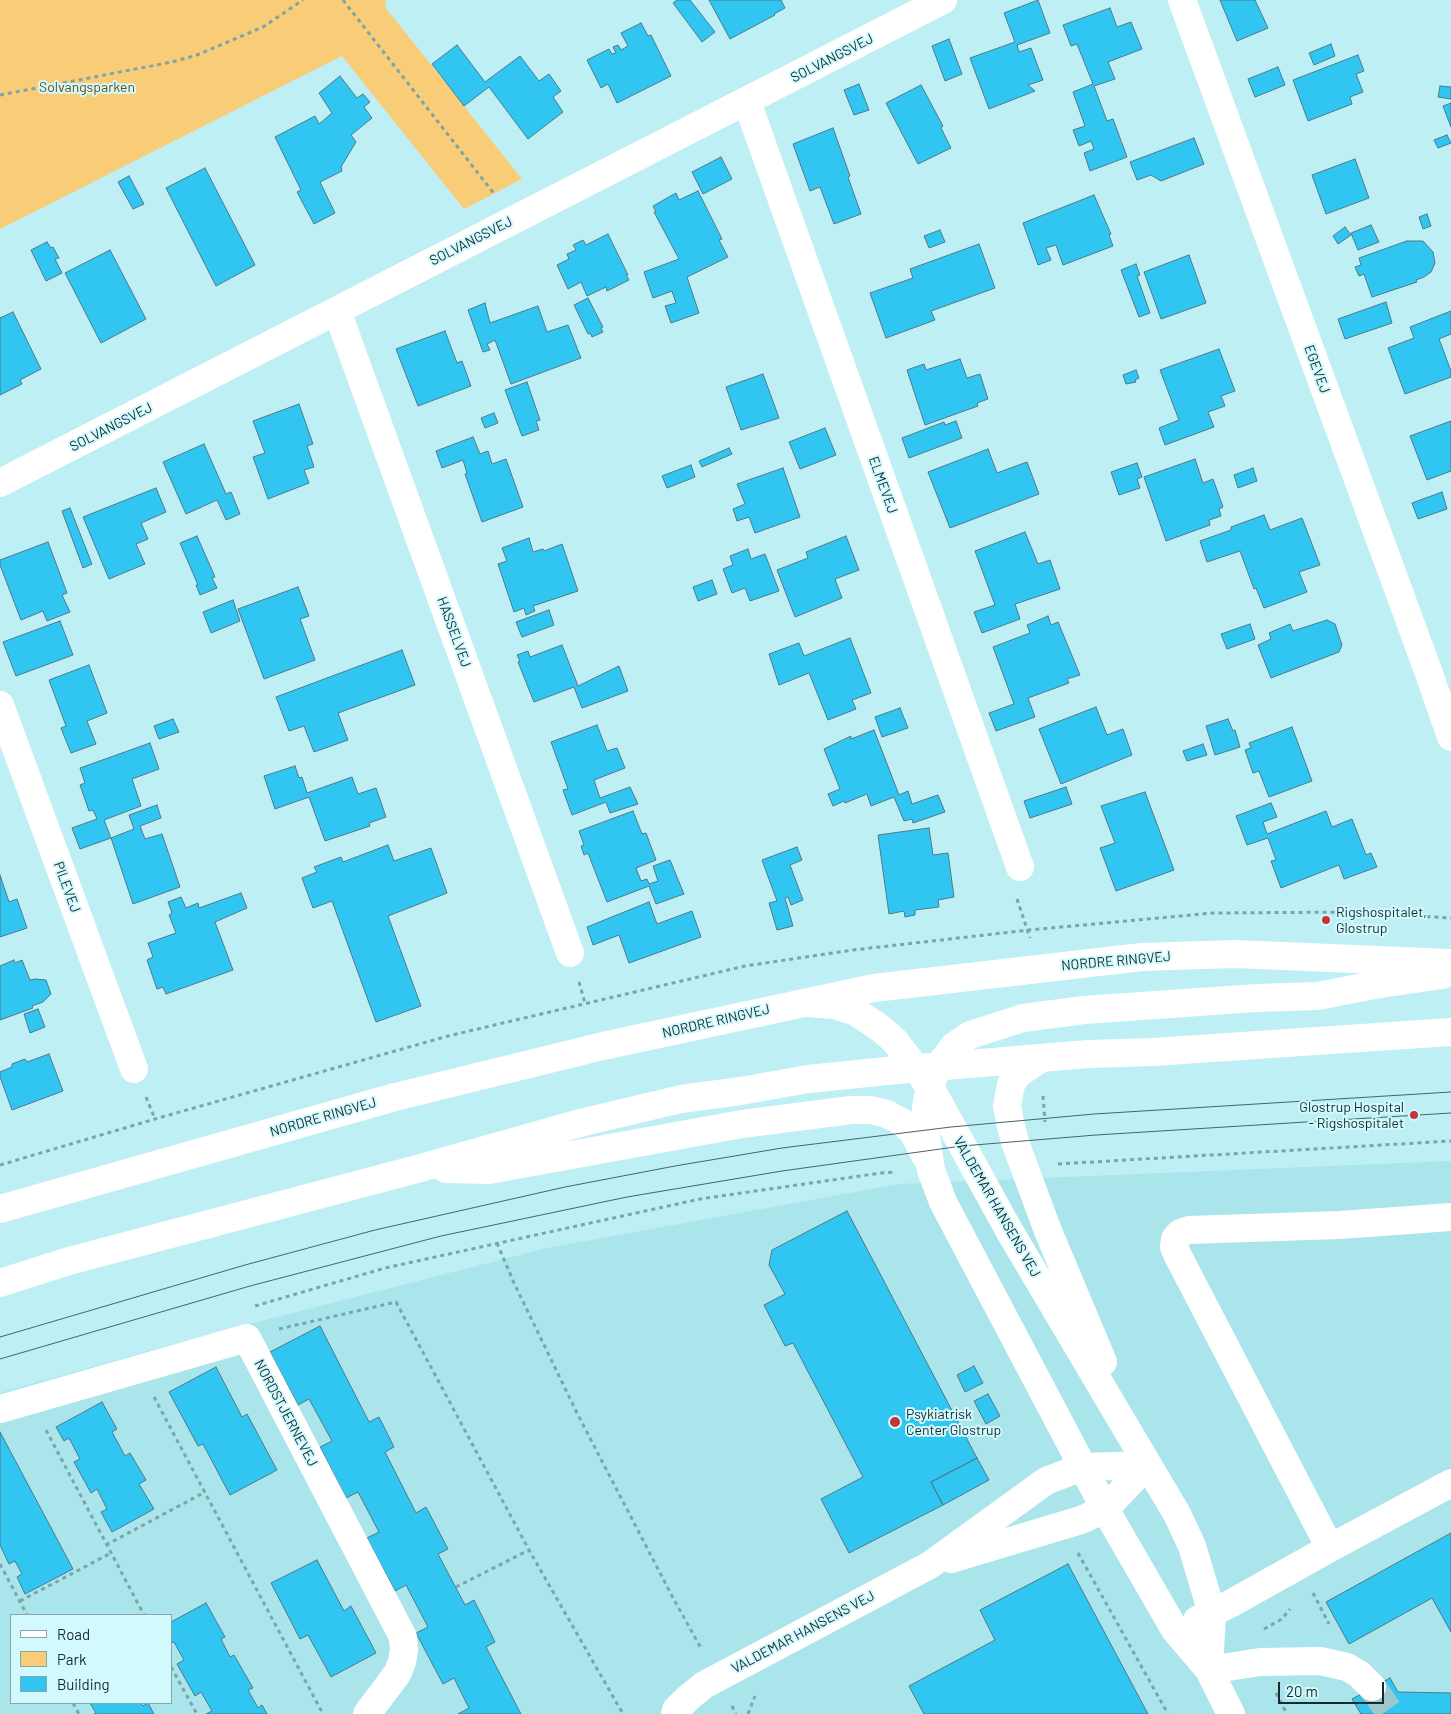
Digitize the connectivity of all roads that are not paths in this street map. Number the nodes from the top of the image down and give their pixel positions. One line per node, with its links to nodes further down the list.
1 (943, 0): 3 (street, SOLVANGSVEJ)
2 (1182, 0): 7 (street, EGEVEJ)
3 (746, 102): 4 (street, SOLVANGSVEJ); 8 (street, ELMEVEJ)
4 (337, 311): 5 (street, SOLVANGSVEJ); 9 (street, HASSELVEJ)
5 (0, 483)
6 (0, 705): 15 (street, PILEVEJ)
7 (1451, 738)
8 (1020, 867)
9 (570, 953)
10 (1451, 963): 12 (street, NORDRE RINGVEJ)
11 (1451, 974): 16 (street)
12 (802, 1002): 16 (street, VALDEMAR HANSENS VEJ); 19 (street, NORDRE RINGVEJ)
13 (1451, 1032): 14 (street)
14 (1040, 1059): 16 (street); 25 (street, VALDEMAR HANSENS VEJ)
15 (134, 1069)
16 (928, 1075): 17 (street); 18 (street); 25 (street, VALDEMAR HANSENS VEJ)
17 (417, 1169): 18 (street); 23 (street)
18 (931, 1170): 26 (street)
19 (31, 1200): 20 (street, NORDRE RINGVEJ); 21 (street)
20 (0, 1209)
21 (0, 1217)
22 (1451, 1217): 29 (street)
23 (0, 1283)
24 (0, 1410): 36 (street, NORDSTJERNEVEJ)
25 (1146, 1465): 26 (street, VALDEMAR HANSENS VEJ); 28 (street, VALDEMAR HANSENS VEJ); 31 (street, VALDEMAR HANSENS VEJ)
26 (1082, 1467): 28 (street); 30 (street, VALDEMAR HANSENS VEJ)
27 (1451, 1483): 29 (street)
28 (1105, 1508): 30 (street, VALDEMAR HANSENS VEJ); 32 (street)
29 (1330, 1548): 31 (street)
30 (930, 1566): 35 (street, VALDEMAR HANSENS VEJ)
31 (1212, 1613): 32 (street); 33 (street, VALDEMAR HANSENS VEJ)
32 (1175, 1630): 33 (street)
33 (1209, 1670): 34 (street); 37 (street)
34 (1372, 1687)
35 (682, 1711)
36 (367, 1714)
37 (1232, 1714)

